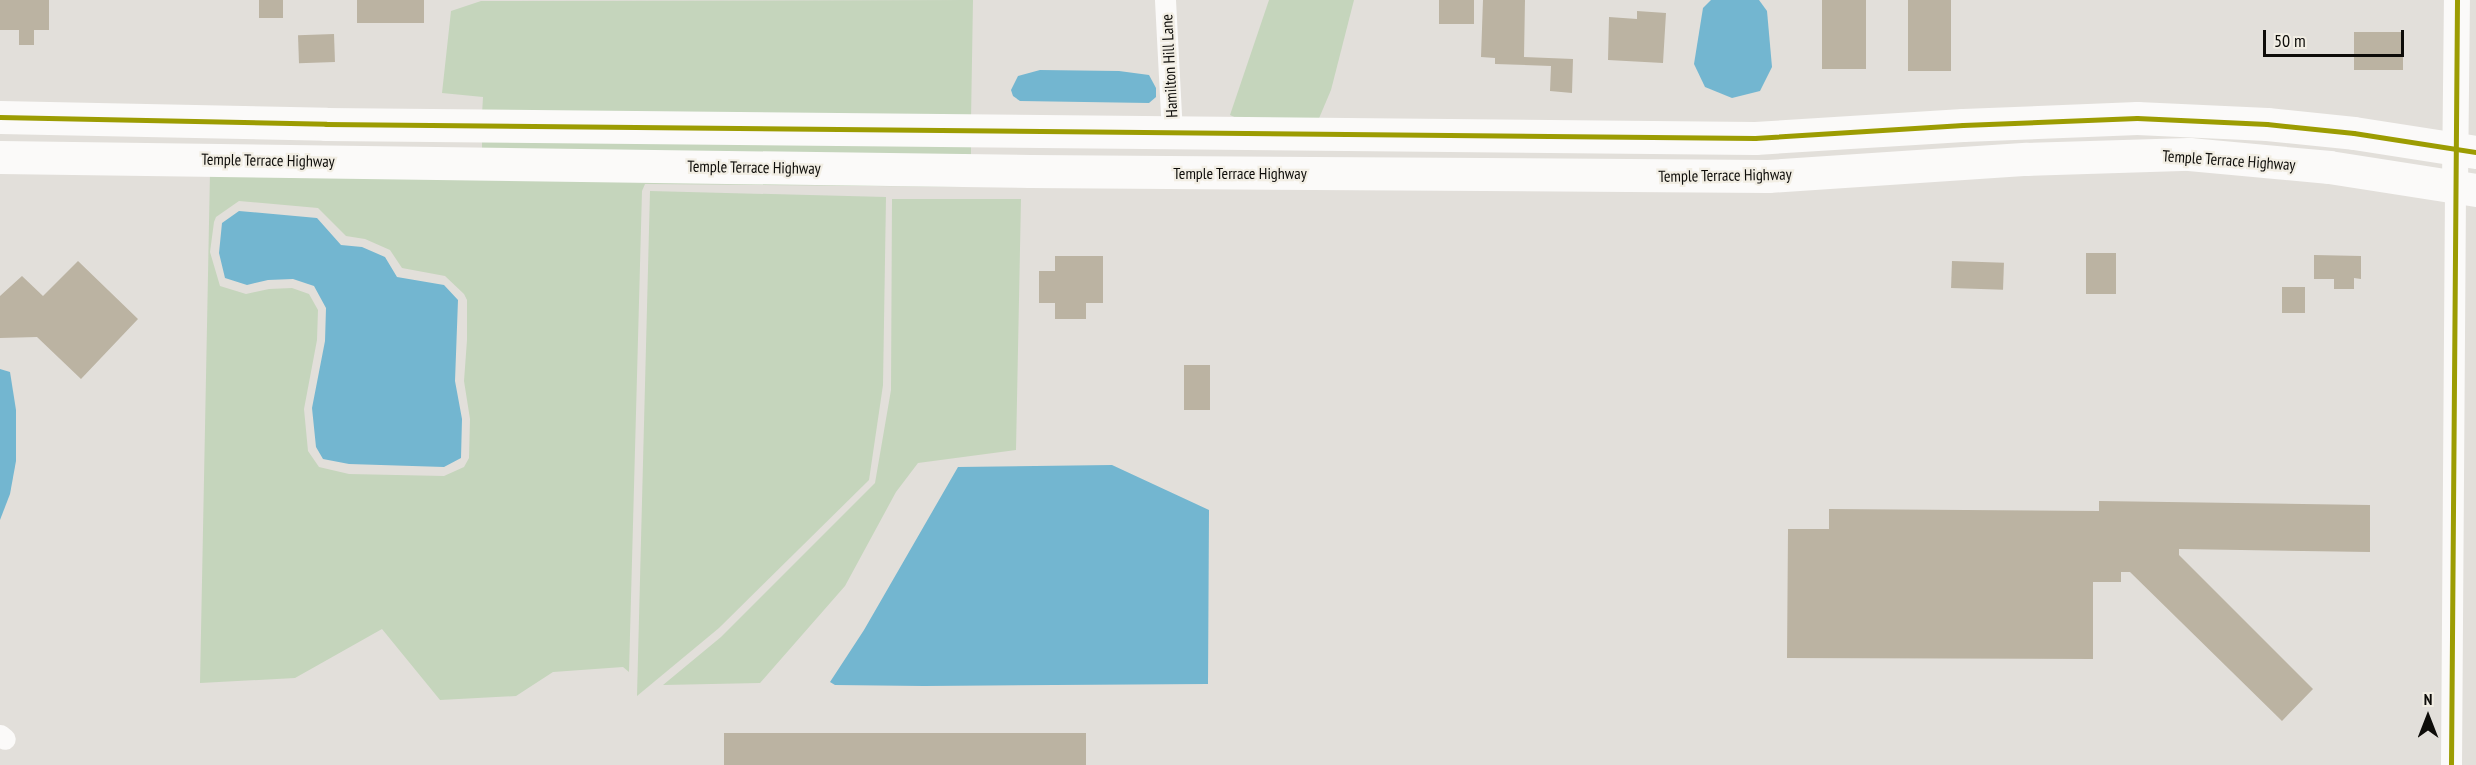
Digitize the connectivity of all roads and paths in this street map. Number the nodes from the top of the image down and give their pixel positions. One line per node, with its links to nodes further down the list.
1 (1165, 0): 6 (street, Hamilton Hill Lane)
2 (2457, 0): 7 (street)
3 (0, 117): 4 (main road)
4 (326, 124): 5 (main road); 9 (main road)
5 (980, 130): 6 (main road); 10 (main road)
6 (1172, 133): 7 (main road)
7 (2466, 150): 11 (street)
8 (0, 157): 9 (main road, Temple Terrace Highway)
9 (327, 161): 10 (main road, Temple Terrace Highway)
10 (980, 170): 11 (main road, Temple Terrace Highway)
11 (2465, 188): 12 (street)
12 (2451, 765)

